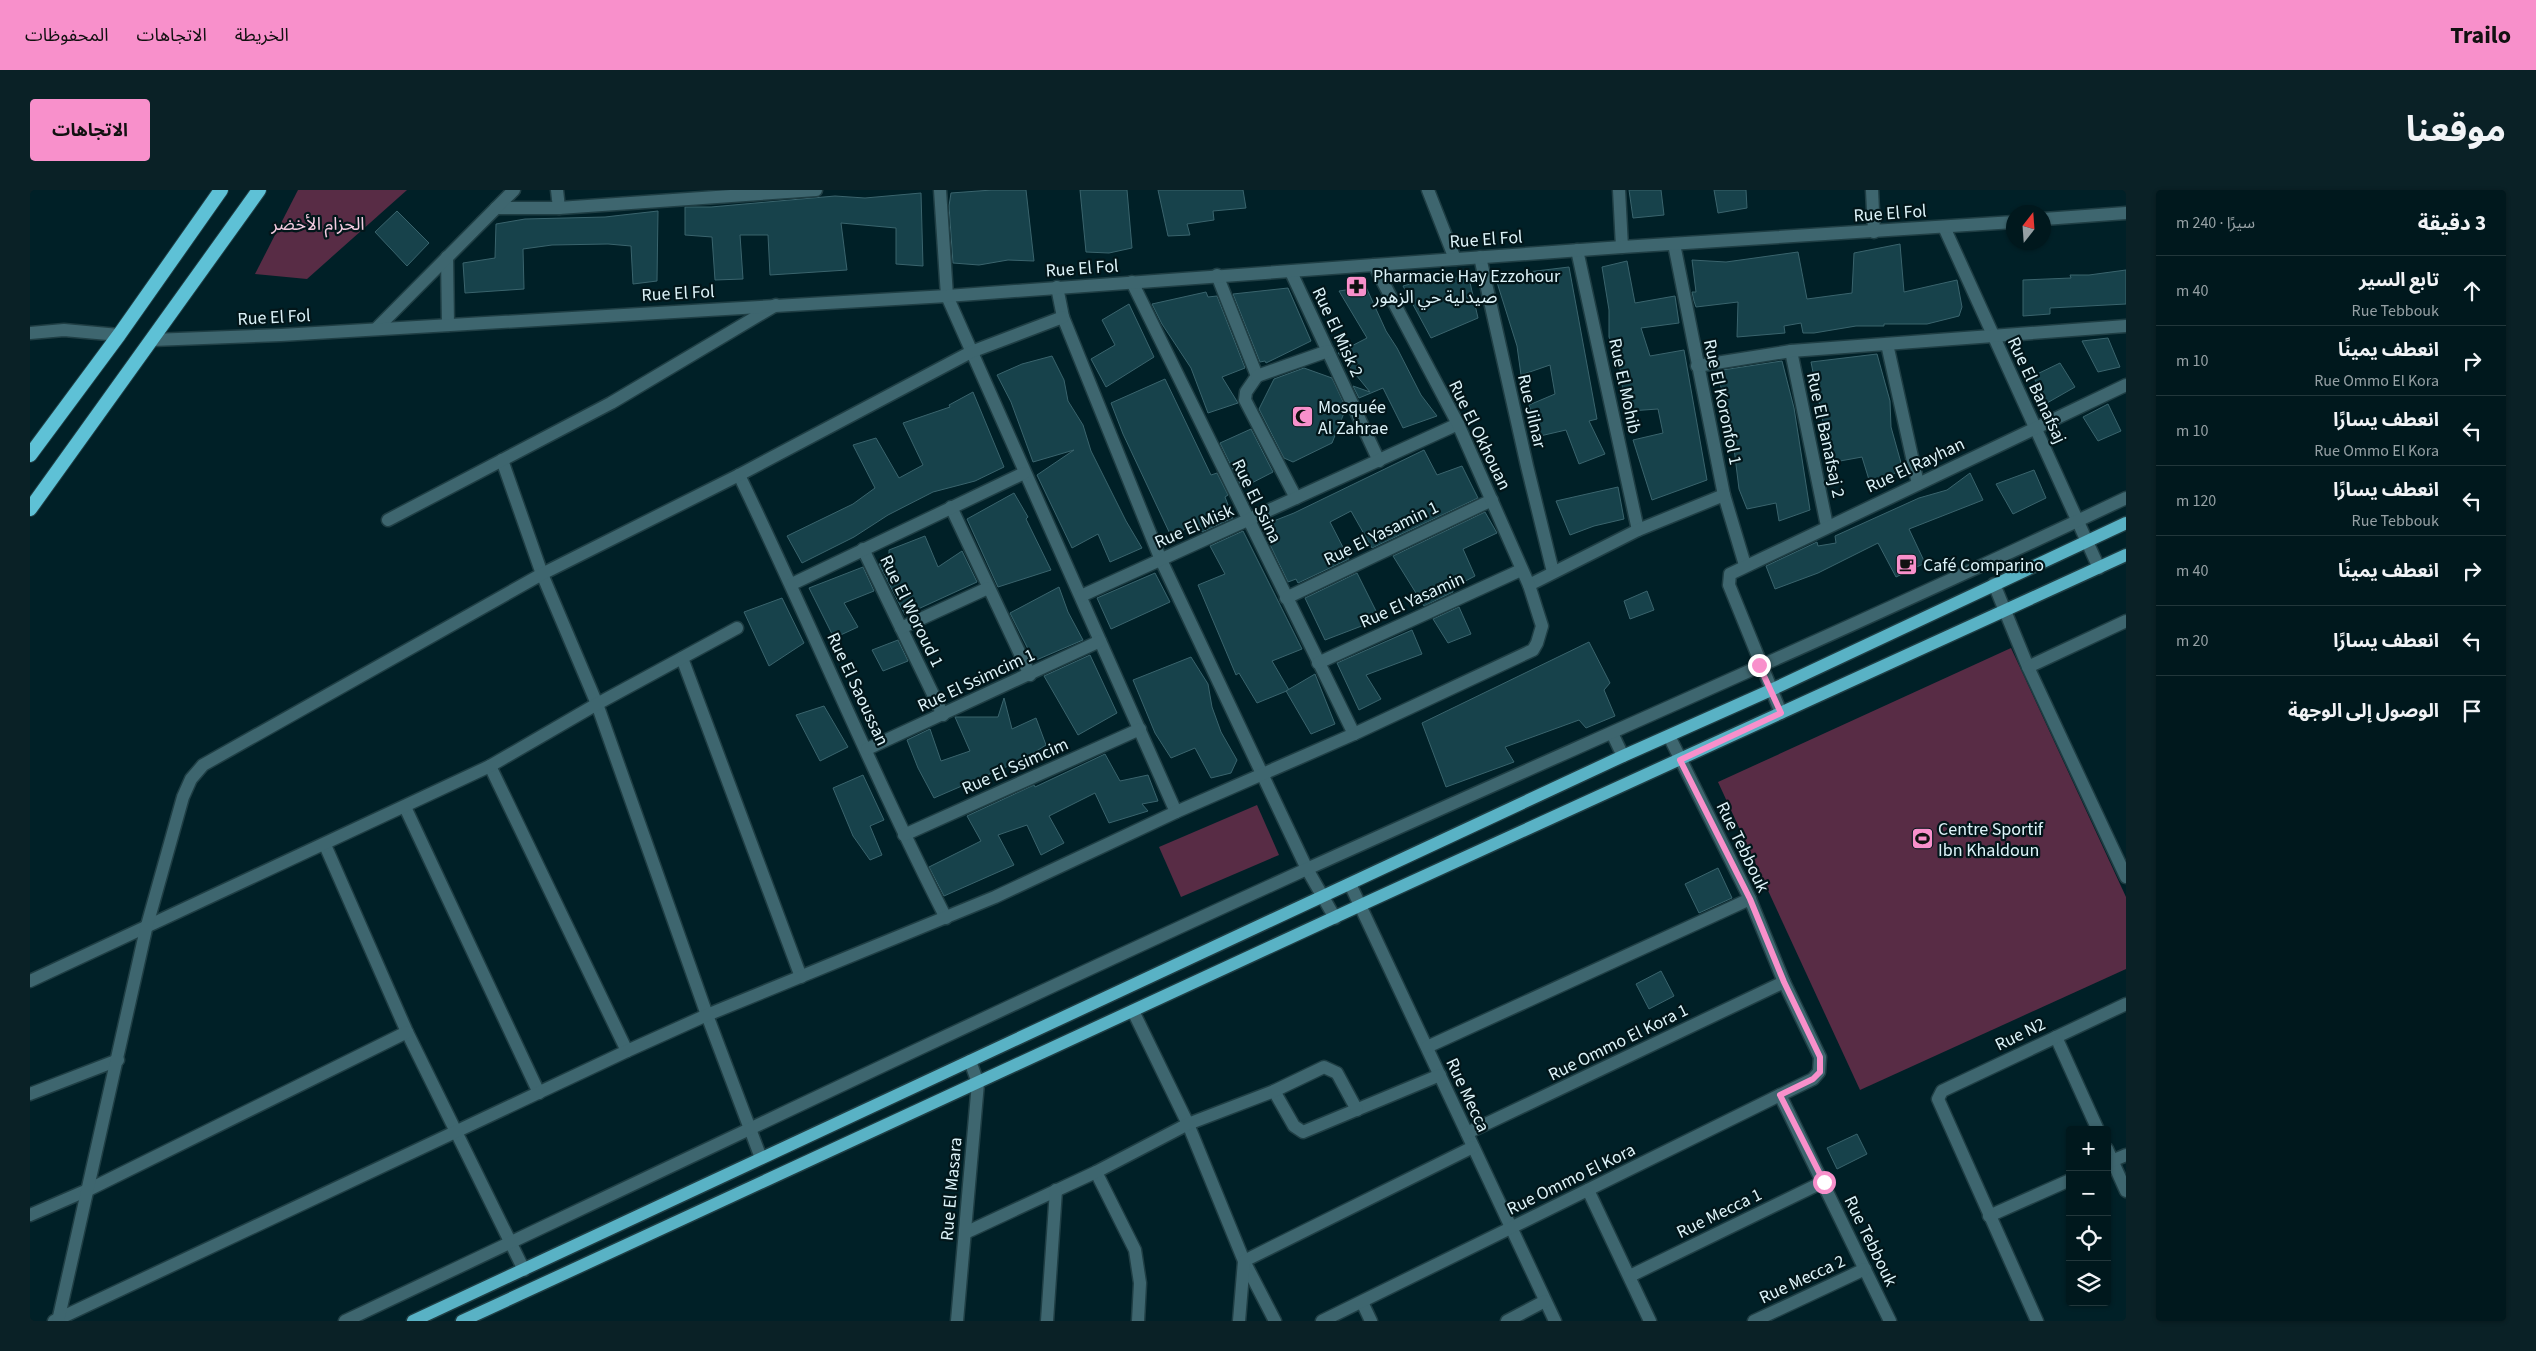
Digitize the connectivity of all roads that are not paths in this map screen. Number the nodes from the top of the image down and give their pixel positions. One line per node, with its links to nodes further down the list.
1 (221, 190): 38 (highway)
2 (259, 190): 39 (highway)
3 (514, 190): 12 (street)
4 (557, 190): 13 (street)
5 (816, 190): 10 (street)
6 (940, 190): 30 (street)
7 (1428, 190): 24 (street)
8 (1619, 190): 20 (street)
9 (1872, 190): 18 (street)
10 (763, 192): 11 (street)
11 (667, 195): 13 (street)
12 (496, 208): 13 (street); 22 (street)
13 (559, 208)
14 (2126, 213): 15 (street)
15 (2051, 218)
16 (2006, 223): 17 (street, Rue El Fol)
17 (1944, 227): 18 (street, Rue El Fol); 37 (street, Rue El Banafsaj)
18 (1874, 232): 19 (street, Rue El Fol)
19 (1674, 244): 20 (street, Rue El Fol); 44 (street, Rue El Koronfol 1)
20 (1622, 246): 21 (street, Rue El Fol)
21 (1577, 250): 23 (street, Rue El Fol); 66 (street, Rue El Mohib)
22 (447, 257): 33 (street); 35 (street)
23 (1480, 257): 24 (street, Rue El Fol); 74 (street, Rue Jilnar)
24 (1455, 259): 25 (street, Rue El Fol)
25 (1374, 265): 26 (street, Rue El Fol); 47 (street, Rue El Okhouan)
26 (1291, 272): 27 (street, Rue El Fol); 41 (street, Rue El Misk 2)
27 (1218, 275): 28 (street, Rue El Fol); 45 (street)
28 (1132, 282): 29 (street, Rue El Fol); 62 (street, Rue El Ssina)
29 (1057, 287): 30 (street, Rue El Fol); 32 (street)
30 (947, 296): 31 (street, Rue El Fol); 43 (street)
31 (776, 305): 33 (street, Rue El Fol); 50 (street)
32 (1063, 317): 43 (street); 70 (street)
33 (448, 325): 35 (street, Rue El Fol)
34 (2126, 326): 37 (street)
35 (376, 328): 39 (street, Rue El Fol)
36 (30, 333): 38 (street)
37 (1991, 334): 40 (street); 48 (street, Rue El Banafsaj)
38 (118, 335): 49 (highway)
39 (152, 340): 60 (highway)
40 (1887, 344): 42 (street); 54 (street)
41 (1328, 351): 45 (street); 51 (street, Rue El Misk 2)
42 (1791, 351): 44 (street); 65 (street, Rue El Banafsaj 2)
43 (971, 352): 52 (street); 53 (street)
44 (1697, 366): 55 (street, Rue El Koronfol 1)
45 (1257, 376): 56 (street)
46 (2126, 385): 48 (street, Rue El Rayhan)
47 (1458, 424): 51 (street, Rue El Misk); 58 (street, Rue El Okhouan)
48 (2036, 427): 54 (street, Rue El Rayhan); 63 (street, Rue El Banafsaj)
49 (30, 455)
50 (502, 460): 61 (street); 75 (street)
51 (1379, 461): 56 (street, Rue El Misk)
52 (1024, 473): 59 (street); 80 (street)
53 (739, 475): 75 (street); 76 (street, Rue El Saoussan)
54 (1918, 484): 65 (street, Rue El Rayhan)
55 (1724, 495): 66 (street); 71 (street, Rue El Koronfol 1)
56 (1296, 498): 62 (street, Rue El Misk)
57 (2126, 498): 63 (street)
58 (1492, 500): 73 (street, Rue El Okhouan); 81 (street, Rue El Yasamin 1)
59 (951, 507): 68 (street); 79 (street)
60 (30, 509)
61 (388, 520)
62 (1247, 521): 70 (street, Rue El Misk); 81 (street, Rue El Ssina)
63 (2076, 522): 67 (street, Rue El Banafsaj); 89 (street)
64 (2126, 522): 67 (main road)
65 (1827, 526): 71 (street, Rue El Rayhan)
66 (1638, 530): 74 (street)
67 (2087, 542): 72 (street, Rue El Banafsaj); 77 (main road)
68 (863, 549): 76 (street); 85 (street, Rue El Woroud 1)
69 (2126, 555): 72 (main road)
70 (1161, 560): 80 (street, Rue El Misk); 104 (street)
71 (1744, 565): 89 (street, Rue El Rayhan)
72 (2099, 568): 82 (main road)
73 (1521, 570): 78 (street, Rue El Okhouan); 88 (street, Rue El Yasamin)
74 (1553, 572): 78 (street)
75 (542, 574): 93 (street); 117 (street)
76 (792, 584): 100 (street, Rue El Saoussan)
77 (1994, 584): 82 (street); 92 (main road)
78 (1529, 585): 98 (street, Rue El Okhouan)
79 (988, 588): 85 (street); 91 (street)
80 (1080, 596): 86 (street)
81 (1286, 598): 88 (street, Rue El Ssina)
82 (2006, 610): 90 (street); 94 (main road)
83 (2126, 621): 90 (street)
84 (737, 628): 87 (street)
85 (901, 628): 95 (street, Rue El Woroud 1)
86 (1100, 641): 91 (street, Rue El Ssimcim 1); 96 (street)
87 (682, 658): 93 (street); 118 (street)
88 (1318, 662): 98 (street, Rue El Ssina)
89 (1759, 665): 92 (street); 97 (street)
90 (2028, 667): 110 (street)
91 (1030, 675): 95 (street, Rue El Ssimcim 1)
92 (1771, 690): 94 (street); 99 (main road)
93 (596, 704): 103 (street); 123 (street)
94 (1781, 713): 102 (main road)
95 (943, 715): 100 (street, Rue El Ssimcim 1)
96 (1140, 729): 106 (street); 107 (street, Rue El Ssimcim)
97 (1612, 733): 101 (street); 109 (street)
98 (1354, 734): 104 (street)
99 (1669, 736): 101 (main road); 102 (street, Rue Tebbouk)
100 (867, 750): 107 (street, Rue El Saoussan)
101 (1623, 756): 111 (main road)
102 (1680, 760): 113 (street, Rue Tebbouk); 114 (main road)
103 (490, 766): 105 (street); 127 (street)
104 (1264, 774): 106 (street); 109 (street)
105 (406, 807): 108 (street); 135 (street)
106 (1176, 812): 115 (street)
107 (904, 835): 115 (street, Rue El Saoussan)
108 (324, 845): 117 (street); 124 (street)
109 (1307, 869): 112 (street); 140 (street)
110 (2126, 877)
111 (1350, 884): 112 (main road); 114 (street, Rue Mecca)
112 (1322, 897): 116 (street); 130 (main road)
113 (1750, 899): 120 (street, Rue Tebbouk); 126 (street)
114 (1361, 905): 116 (main road); 126 (street, Rue Mecca)
115 (946, 918): 118 (street)
116 (1335, 918): 122 (main road)
117 (146, 929): 119 (street); 129 (street)
118 (801, 977): 123 (street)
119 (30, 981)
120 (1784, 982): 128 (street, Rue Tebbouk); 142 (street, Rue Ommo El Kora 1)
121 (2126, 1004): 125 (street, Rue N2)
122 (1133, 1011): 132 (main road); 138 (street)
123 (707, 1015): 127 (street); 140 (street)
124 (407, 1032): 141 (street); 151 (street)
125 (2056, 1036): 139 (street); 156 (street, Rue N2)
126 (1427, 1047): 131 (street, Rue Mecca)
127 (627, 1051): 135 (street)
128 (1820, 1057): 136 (street, Rue Ommo El Kora)
129 (118, 1060): 134 (street); 151 (street)
130 (970, 1061): 132 (street, Rue El Masara); 145 (main road)
131 (1440, 1075): 137 (street); 142 (street, Rue Mecca)
132 (978, 1083): 158 (street, Rue El Masara); 170 (main road)
133 (1274, 1091): 137 (street); 137 (street); 138 (street)
134 (30, 1094)
135 (540, 1094): 141 (street)
136 (1780, 1095): 149 (street, Rue Tebbouk); 153 (street, Rue Ommo El Kora)
137 (1357, 1110)
138 (1188, 1124): 148 (street); 160 (street)
139 (2096, 1126)
140 (748, 1128): 145 (street); 159 (street)
141 (458, 1132): 159 (street); 167 (street)
142 (1467, 1133): 143 (street, Rue Mecca)
143 (1473, 1146): 157 (street, Rue Mecca); 160 (street)
144 (2126, 1155): 146 (street)
145 (761, 1158): 161 (main road)
146 (2111, 1158)
147 (2111, 1162): 154 (street)
148 (1096, 1172): 152 (street); 173 (street)
149 (1824, 1182): 162 (street, Rue Tebbouk); 163 (street, Rue Mecca 1)
150 (2066, 1182): 156 (street)
151 (90, 1189): 155 (street); 167 (street)
152 (1056, 1190): 158 (street); 172 (street)
153 (1588, 1190): 157 (street, Rue Ommo El Kora); 163 (street)
154 (2126, 1191)
155 (30, 1215)
156 (1989, 1216): 183 (street)
157 (1511, 1228): 164 (street, Rue Mecca); 165 (street, Rue Ommo El Kora)
158 (965, 1233): 171 (street, Rue El Masara)
159 (510, 1243): 161 (street); 168 (street)
160 (1244, 1261): 174 (street); 175 (street)
161 (524, 1270): 169 (main road)
162 (1865, 1270): 166 (street, Rue Mecca 2); 182 (street, Rue Tebbouk)
163 (1630, 1276): 180 (street)
164 (1545, 1301): 178 (street); 179 (street, Rue Mecca)
165 (1362, 1302): 176 (street, Rue Ommo El Kora); 177 (street)
166 (1771, 1318): 181 (street, Rue Mecca 2)
167 (57, 1320)
168 (345, 1321)
169 (413, 1321)
170 (462, 1321)
171 (957, 1321)
172 (1047, 1321)
173 (1138, 1321)
174 (1239, 1321)
175 (1276, 1321)
176 (1322, 1321)
177 (1370, 1321)
178 (1507, 1321)
179 (1555, 1321)
180 (1650, 1321)
181 (1754, 1321)
182 (1890, 1321)
183 (2037, 1321)

